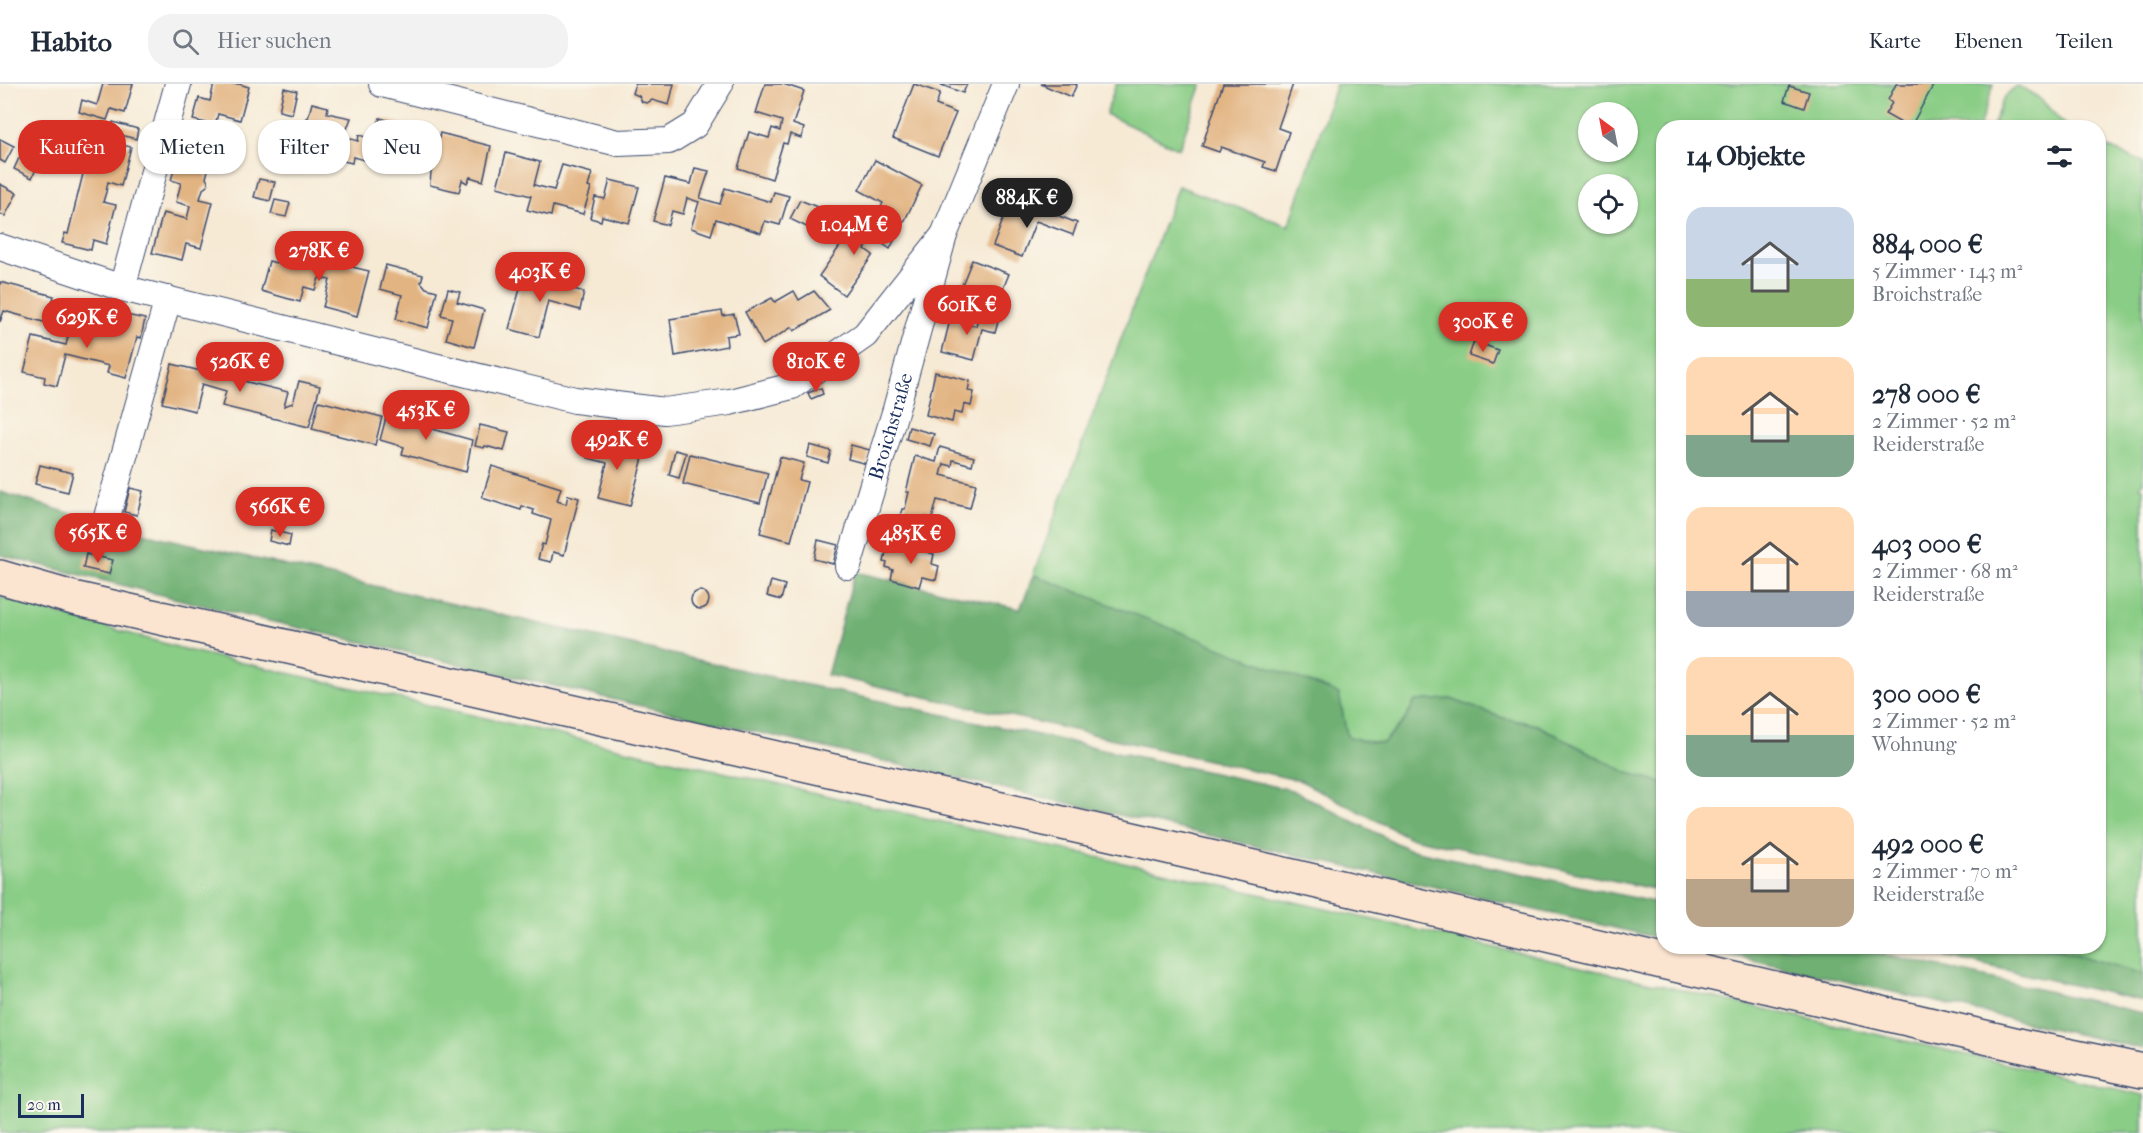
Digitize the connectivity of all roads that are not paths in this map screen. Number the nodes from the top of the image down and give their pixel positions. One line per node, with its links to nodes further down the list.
1 (178, 84): 7 (street)
2 (382, 84): 3 (street)
3 (720, 84)
4 (1006, 84): 5 (street, Broichstraße)
5 (944, 236): 8 (street); 10 (street, Broichstraße)
6 (0, 248): 7 (street)
7 (122, 288): 8 (street)
8 (168, 299): 9 (street)
9 (107, 517)
10 (848, 566)
11 (0, 577): 12 (main road)
12 (2143, 1071)

